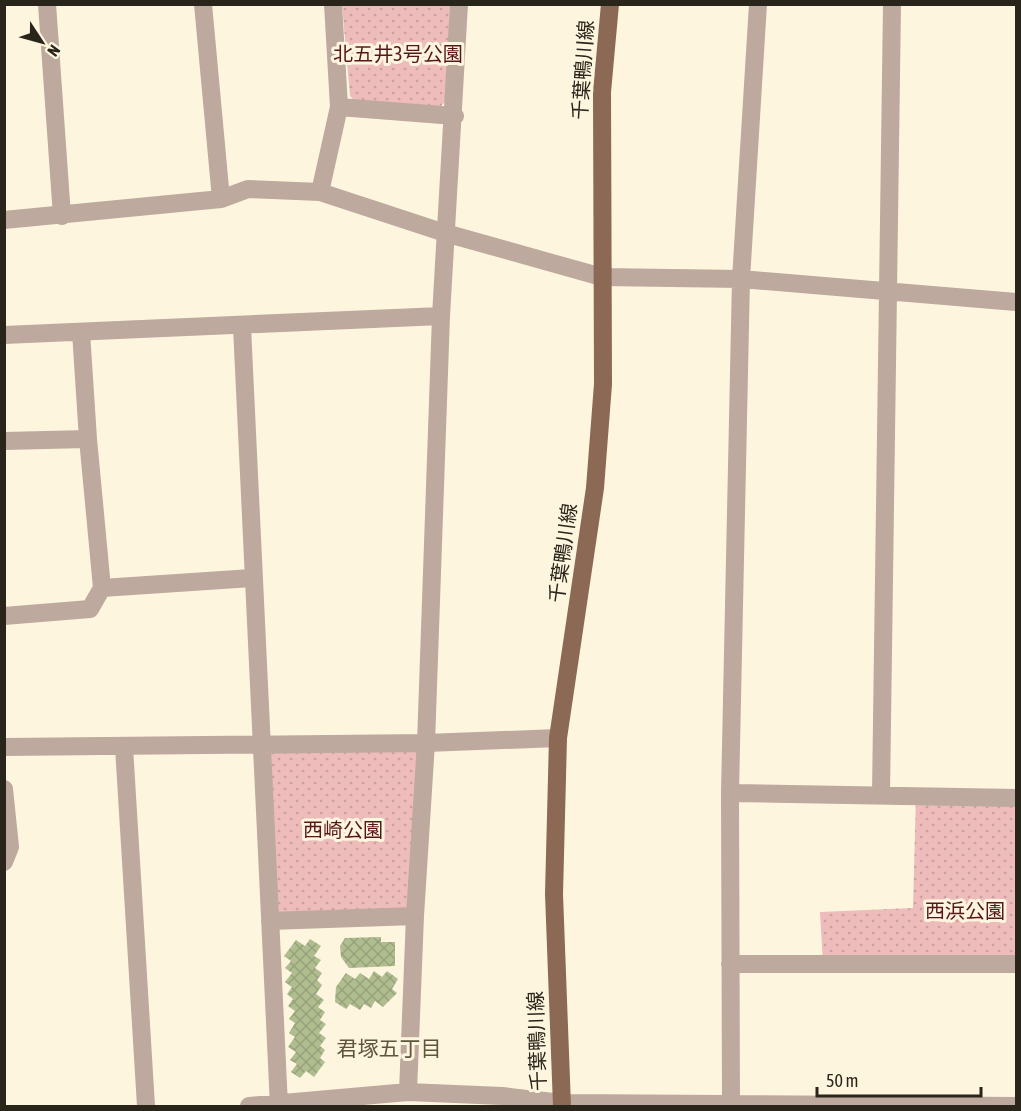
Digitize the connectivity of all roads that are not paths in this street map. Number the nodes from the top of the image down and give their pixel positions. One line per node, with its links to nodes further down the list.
1 (46, 4): 12 (street)
2 (203, 4): 11 (street)
3 (333, 4): 8 (street)
4 (459, 4): 9 (street)
5 (610, 4): 15 (main road, 千葉鴨川線)
6 (759, 4): 16 (street)
7 (892, 4): 17 (street)
8 (339, 107): 9 (street); 10 (street)
9 (455, 116): 14 (street)
10 (320, 192): 11 (street); 14 (street)
11 (221, 199): 12 (street)
12 (62, 216): 13 (street)
13 (4, 220)
14 (445, 233): 15 (street); 19 (street)
15 (602, 277): 16 (street); 28 (main road, 千葉鴨川線)
16 (741, 279): 17 (street); 34 (street)
17 (887, 291): 18 (street); 35 (street)
18 (1017, 302)
19 (441, 316): 20 (street); 29 (street)
20 (242, 327): 21 (street); 25 (street)
21 (81, 332): 22 (street); 23 (street)
22 (4, 336)
23 (88, 439): 24 (street); 26 (street)
24 (4, 441)
25 (252, 578): 26 (street); 30 (street)
26 (102, 588): 27 (street)
27 (4, 616)
28 (558, 738): 29 (street); 44 (main road, 千葉鴨川線)
29 (426, 743): 30 (street); 38 (street)
30 (260, 744): 32 (street); 39 (street)
31 (4, 747): 32 (street)
32 (124, 747): 47 (street)
33 (4, 789): 37 (street)
34 (730, 793): 35 (street); 40 (street)
35 (881, 794): 36 (street)
36 (1017, 798)
37 (4, 862)
38 (415, 916): 39 (street); 42 (street)
39 (270, 921): 43 (street)
40 (730, 964): 41 (street); 45 (street)
41 (1017, 964)
42 (408, 1092): 43 (street); 44 (street)
43 (279, 1105): 48 (street)
44 (562, 1105): 45 (street)
45 (731, 1105): 46 (street)
46 (1017, 1106)
47 (146, 1107)
48 (249, 1107)

